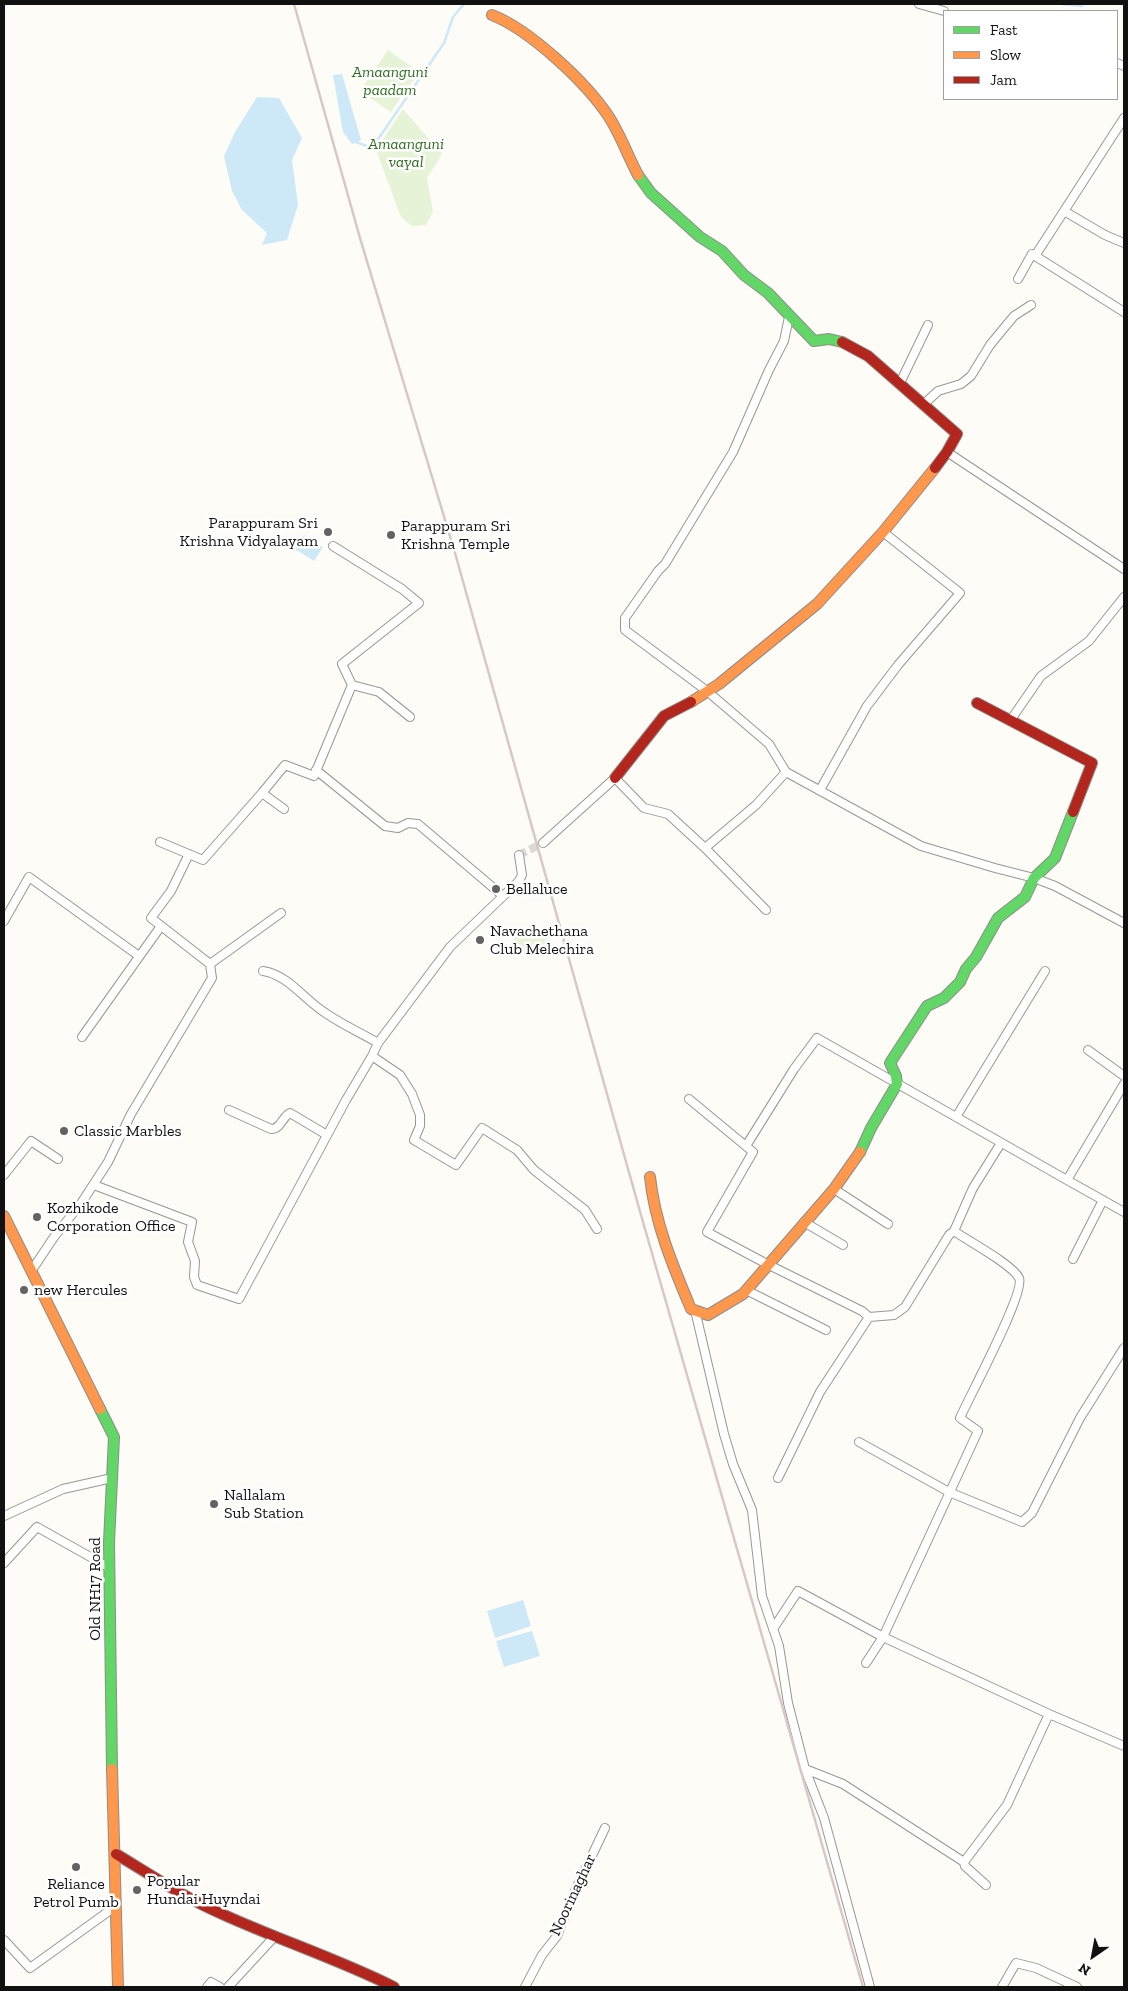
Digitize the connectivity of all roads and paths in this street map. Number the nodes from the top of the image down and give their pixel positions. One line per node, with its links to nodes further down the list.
1 (919, 4): 2 (street)
2 (943, 11)
3 (492, 15): 11 (street)
4 (1124, 118): 5 (street)
5 (1064, 212): 6 (street); 7 (street)
6 (1124, 243)
7 (1036, 256): 8 (street); 10 (street)
8 (1018, 279)
9 (1031, 305): 14 (street)
10 (1124, 312)
11 (789, 318): 13 (street); 21 (street)
12 (928, 325): 13 (street)
13 (900, 383): 14 (street)
14 (923, 404): 15 (street)
15 (946, 452): 16 (street); 18 (street)
16 (883, 532): 21 (street); 28 (street)
17 (333, 546): 20 (street)
18 (1124, 569)
19 (1124, 597): 24 (street)
20 (352, 685): 23 (street); 25 (street)
21 (707, 691): 26 (street); 27 (street)
22 (977, 703): 24 (street)
23 (410, 717)
24 (1010, 721): 36 (street)
25 (316, 770): 29 (street); 37 (street)
26 (786, 772): 28 (street); 33 (street)
27 (615, 778): 32 (street); 33 (street)
28 (820, 790): 36 (street)
29 (262, 793): 30 (street); 34 (street)
30 (284, 809)
31 (160, 842): 34 (street)
32 (543, 843)
33 (705, 848): 38 (street)
34 (189, 854): 42 (street)
35 (520, 855): 37 (street)
36 (1034, 878): 41 (street); 52 (street)
37 (503, 896): 48 (street)
38 (766, 910)
39 (281, 914): 44 (street)
40 (4, 921): 43 (street)
41 (1124, 923)
42 (161, 926): 43 (street); 44 (street)
43 (139, 956): 47 (street)
44 (210, 964): 64 (street)
45 (263, 971): 48 (street)
46 (1045, 971): 56 (street)
47 (82, 1037)
48 (378, 1043): 50 (street)
49 (1088, 1050): 51 (street)
50 (372, 1056): 57 (street); 71 (street)
51 (1124, 1076)
52 (897, 1084): 56 (street); 59 (street); 65 (street)
53 (1124, 1084): 63 (street)
54 (688, 1100): 59 (street)
55 (229, 1110): 57 (street)
56 (956, 1117): 58 (street)
57 (327, 1135): 64 (street)
58 (1001, 1143): 63 (street); 72 (street)
59 (746, 1146): 75 (street)
60 (58, 1159): 61 (street)
61 (4, 1175)
62 (650, 1177): 78 (street)
63 (1067, 1180): 66 (street)
64 (94, 1185): 76 (street)
65 (834, 1189): 69 (street); 70 (street)
66 (1103, 1200): 67 (street); 74 (street)
67 (1124, 1212)
68 (4, 1216): 76 (street, Old NH17 Road)
69 (804, 1222): 73 (street); 75 (street)
70 (888, 1224)
71 (597, 1229)
72 (954, 1231): 79 (street); 85 (street)
73 (843, 1245)
74 (1073, 1259)
75 (767, 1264): 77 (street); 79 (street)
76 (32, 1270): 83 (street, Old NH17 Road)
77 (746, 1290): 78 (street); 80 (street)
78 (695, 1310): 89 (street)
79 (869, 1316): 84 (street)
80 (826, 1330)
81 (1124, 1348): 85 (street)
82 (859, 1442): 85 (street)
83 (112, 1478): 86 (street); 88 (street, Old NH17 Road)
84 (778, 1478)
85 (949, 1492): 90 (street)
86 (4, 1516)
87 (4, 1563): 88 (street)
88 (110, 1568): 96 (street, Old NH17 Road)
89 (773, 1629): 90 (street); 94 (street)
90 (883, 1637): 91 (street); 92 (street)
91 (866, 1663)
92 (1049, 1714): 93 (street); 97 (street)
93 (1124, 1746)
94 (805, 1769): 97 (street); 108 (street)
95 (605, 1828): 107 (street, Noorinaghar)
96 (116, 1854): 99 (street, Old NH17 Road); 100 (street)
97 (964, 1862): 98 (street)
98 (986, 1885)
99 (116, 1906): 101 (street); 102 (street, Old NH17 Road)
100 (275, 1936): 105 (street); 106 (street)
101 (4, 1940)
102 (118, 1987)
103 (207, 1987): 104 (street)
104 (220, 1987)
105 (228, 1987)
106 (394, 1987)
107 (525, 1987)
108 (870, 1987)
109 (1002, 1987): 110 (street)
110 (1077, 1987)

